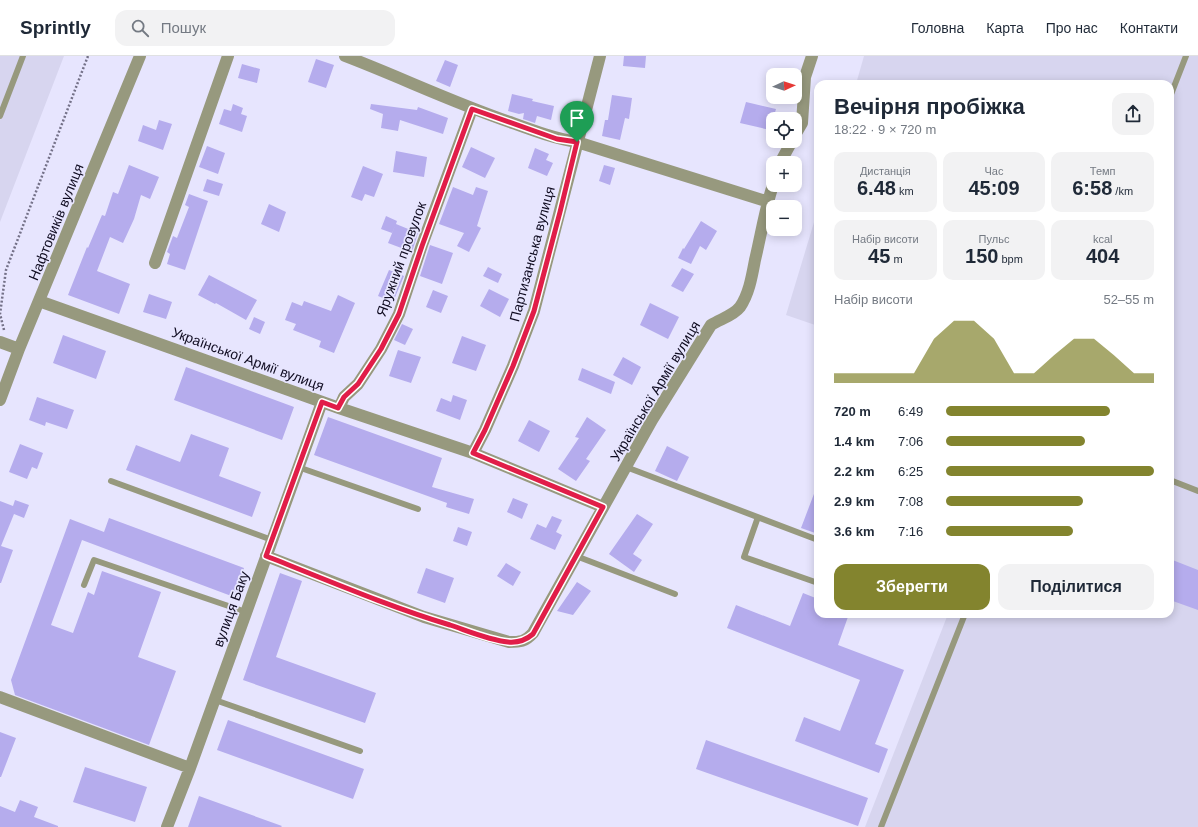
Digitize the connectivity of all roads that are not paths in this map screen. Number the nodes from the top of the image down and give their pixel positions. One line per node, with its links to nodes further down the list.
1 (23, 56): 10 (lane)
2 (140, 56): 16 (street, Нафтовиків вулиця)
3 (228, 56): 15 (street)
4 (345, 56): 9 (street)
5 (600, 56): 12 (street, Партизанська вулиця)
6 (812, 56): 11 (street)
7 (1186, 56): 8 (lane)
8 (1174, 87)
9 (472, 109): 12 (street); 20 (street, Яружний провулок)
10 (0, 116)
11 (802, 123)
12 (577, 142): 13 (street); 21 (street, Партизанська вулиця)
13 (766, 201)
14 (766, 211): 23 (street, Української Армії вулиця)
15 (155, 263)
16 (40, 301): 17 (street, Нафтовиків вулиця); 19 (street, Української Армії вулиця)
17 (9, 345): 18 (street, Нафтовиків вулиця)
18 (0, 400)
19 (322, 402): 20 (street, Української Армії вулиця); 22 (street, вулиця Баку)
20 (338, 408): 21 (street, Української Армії вулиця)
21 (473, 453): 27 (street, Української Армії вулиця)
22 (298, 467): 28 (lane); 31 (street, вулиця Баку)
23 (626, 467): 27 (street, Української Армії вулиця); 29 (lane)
24 (111, 481): 31 (lane)
25 (1174, 482): 26 (lane)
26 (1198, 491)
27 (603, 507): 33 (street, Української Армії вулиця)
28 (418, 509)
29 (758, 517): 30 (lane); 34 (lane)
30 (814, 538)
31 (272, 540): 32 (street, вулиця Баку)
32 (266, 556): 33 (street, Української Армії вулиця); 37 (street, вулиця Баку)
33 (576, 556): 36 (lane)
34 (814, 582)
35 (84, 585): 37 (lane)
36 (675, 594)
37 (246, 612): 40 (street, вулиця Баку)
38 (963, 618): 44 (lane)
39 (0, 697): 42 (street)
40 (215, 700): 41 (lane); 42 (street, вулиця Баку)
41 (360, 751)
42 (190, 768): 43 (street, вулиця Баку)
43 (170, 826)
44 (881, 827)

